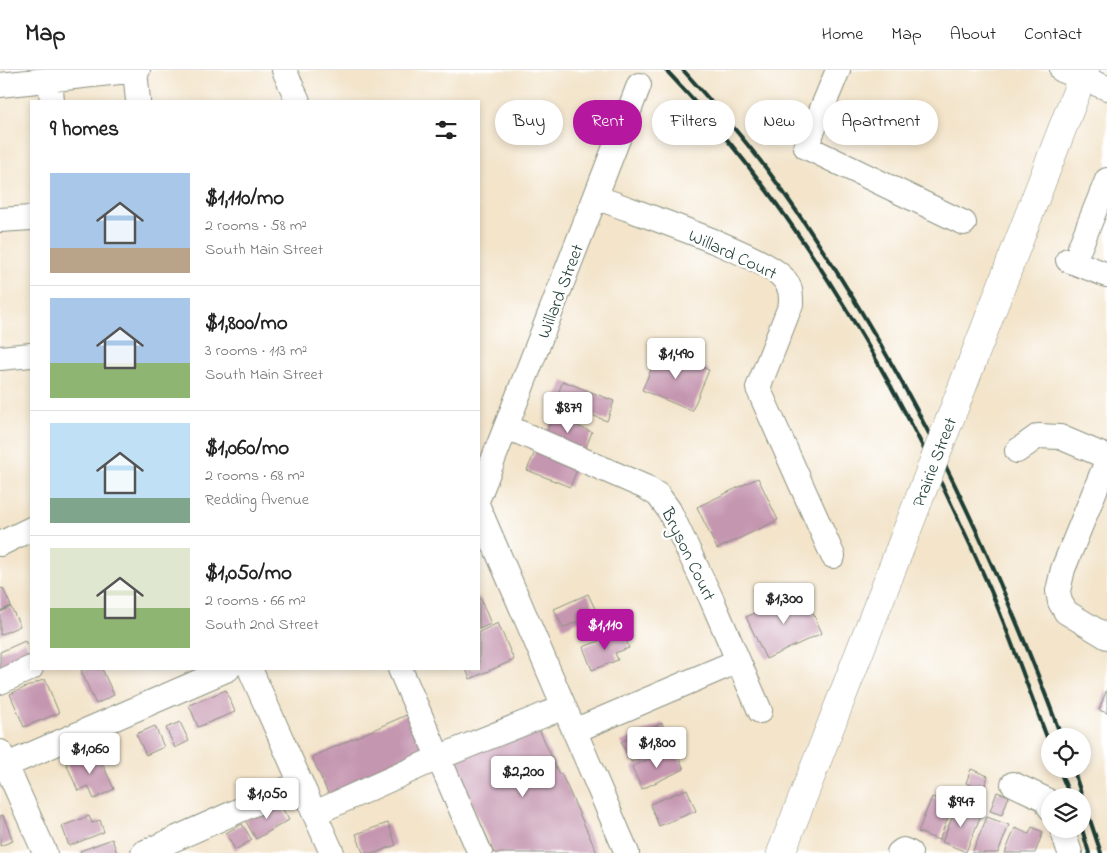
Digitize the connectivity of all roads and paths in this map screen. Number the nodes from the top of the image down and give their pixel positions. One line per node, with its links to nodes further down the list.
1 (134, 70): 2 (street); 5 (street); 11 (street)
2 (138, 70)
3 (284, 70): 12 (street)
4 (838, 70): 17 (street)
5 (83, 73): 10 (street)
6 (1076, 73): 9 (street); 53 (main road, Prairie Street, bridge)
7 (0, 85): 10 (street)
8 (639, 85): 14 (street, Willard Street)
9 (1107, 88)
10 (51, 90)
11 (138, 100)
12 (298, 100)
13 (1107, 180): 18 (street)
14 (596, 197): 21 (street, Willard Street); 30 (street, Willard Court)
15 (30, 218): 16 (street)
16 (0, 220)
17 (964, 223)
18 (1107, 275)
19 (30, 355): 20 (street)
20 (0, 358)
21 (507, 427): 25 (street, Willard Street); 32 (street, Bryson Court)
22 (1017, 451): 23 (street)
23 (1107, 457)
24 (1107, 462): 31 (street)
25 (480, 494)
26 (480, 514): 29 (street)
27 (30, 529): 28 (street)
28 (0, 544)
29 (488, 554): 38 (street)
30 (833, 556)
31 (1107, 637)
32 (738, 661): 39 (street, Bryson Court); 40 (street)
33 (30, 668): 37 (street)
34 (226, 670): 42 (street)
35 (250, 670): 43 (street)
36 (400, 670): 41 (street)
37 (0, 682)
38 (564, 707): 40 (street); 41 (street)
39 (760, 711)
40 (574, 731): 52 (street)
41 (440, 757): 46 (street); 51 (street)
42 (2, 762): 48 (street)
43 (301, 782): 46 (street); 49 (street)
44 (1012, 784): 45 (street)
45 (1041, 798)
46 (314, 813): 50 (street)
47 (1065, 838): 56 (street)
48 (45, 853)
49 (143, 853)
50 (332, 853)
51 (480, 853)
52 (627, 853)
53 (781, 853)
54 (899, 853): 55 (street)
55 (910, 853)
56 (1070, 853)

